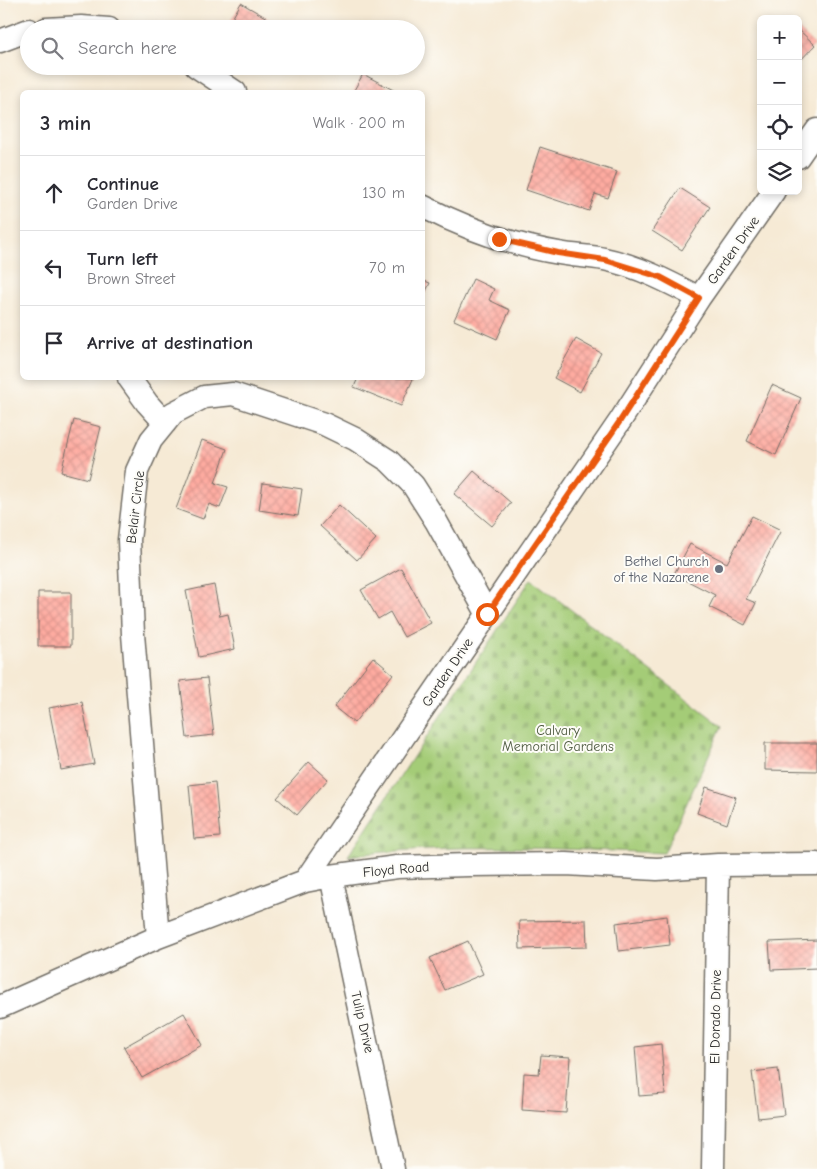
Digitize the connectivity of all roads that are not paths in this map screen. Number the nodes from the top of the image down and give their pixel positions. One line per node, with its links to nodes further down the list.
1 (20, 33): 2 (street)
2 (0, 41)
3 (210, 75): 4 (street)
4 (232, 90)
5 (817, 130): 6 (street)
6 (802, 151)
7 (771, 195): 9 (street, Garden Drive)
8 (425, 208): 9 (street)
9 (699, 298): 12 (street, Garden Drive)
10 (130, 380): 11 (street)
11 (165, 422): 12 (street, Belair Circle); 17 (street, Belair Circle)
12 (487, 614): 16 (street, Garden Drive)
13 (817, 864): 14 (street, Floyd Road)
14 (718, 865): 15 (street, Floyd Road); 20 (street, El Dorado Drive)
15 (332, 876): 16 (street, Floyd Road); 19 (street, Tulip Drive)
16 (305, 881): 17 (street, Floyd Road)
17 (158, 937): 18 (street, Floyd Road)
18 (0, 1007)
19 (393, 1169)
20 (713, 1169)

